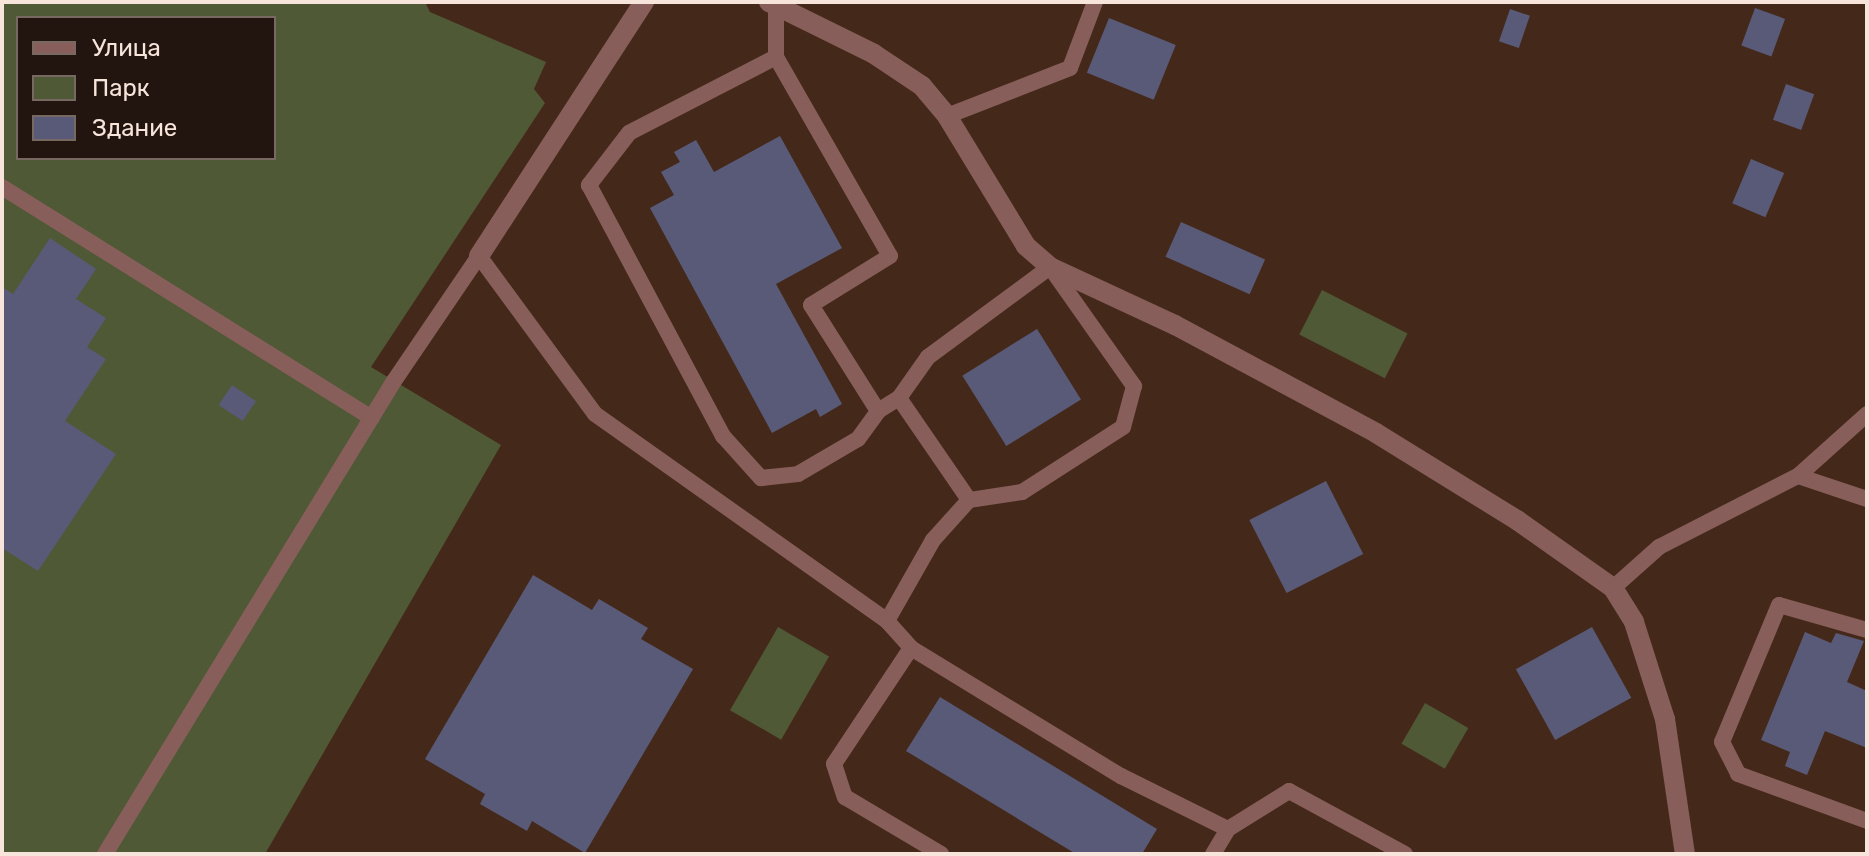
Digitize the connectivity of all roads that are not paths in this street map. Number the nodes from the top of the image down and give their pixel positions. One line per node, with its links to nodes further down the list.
1 (644, 2): 7 (street)
2 (1095, 2): 5 (lane)
3 (772, 4): 4 (lane); 5 (street)
4 (776, 57): 10 (lane); 10 (lane)
5 (947, 116): 8 (street)
6 (2, 187): 12 (lane)
7 (479, 256): 12 (lane); 17 (lane)
8 (1050, 267): 9 (lane); 15 (lane); 16 (street)
9 (899, 398): 10 (lane); 15 (lane)
10 (878, 411)
11 (1867, 414): 13 (lane)
12 (372, 418): 22 (lane)
13 (1798, 476): 14 (lane); 16 (lane)
14 (1867, 499)
15 (969, 500): 17 (lane)
16 (1613, 588): 26 (street)
17 (887, 621): 19 (lane)
18 (1867, 630): 20 (lane)
19 (911, 648): 21 (lane); 23 (lane)
20 (1867, 821)
21 (1228, 829): 24 (lane); 25 (lane)
22 (105, 854)
23 (941, 854)
24 (1213, 854)
25 (1405, 854)
26 (1685, 854)

